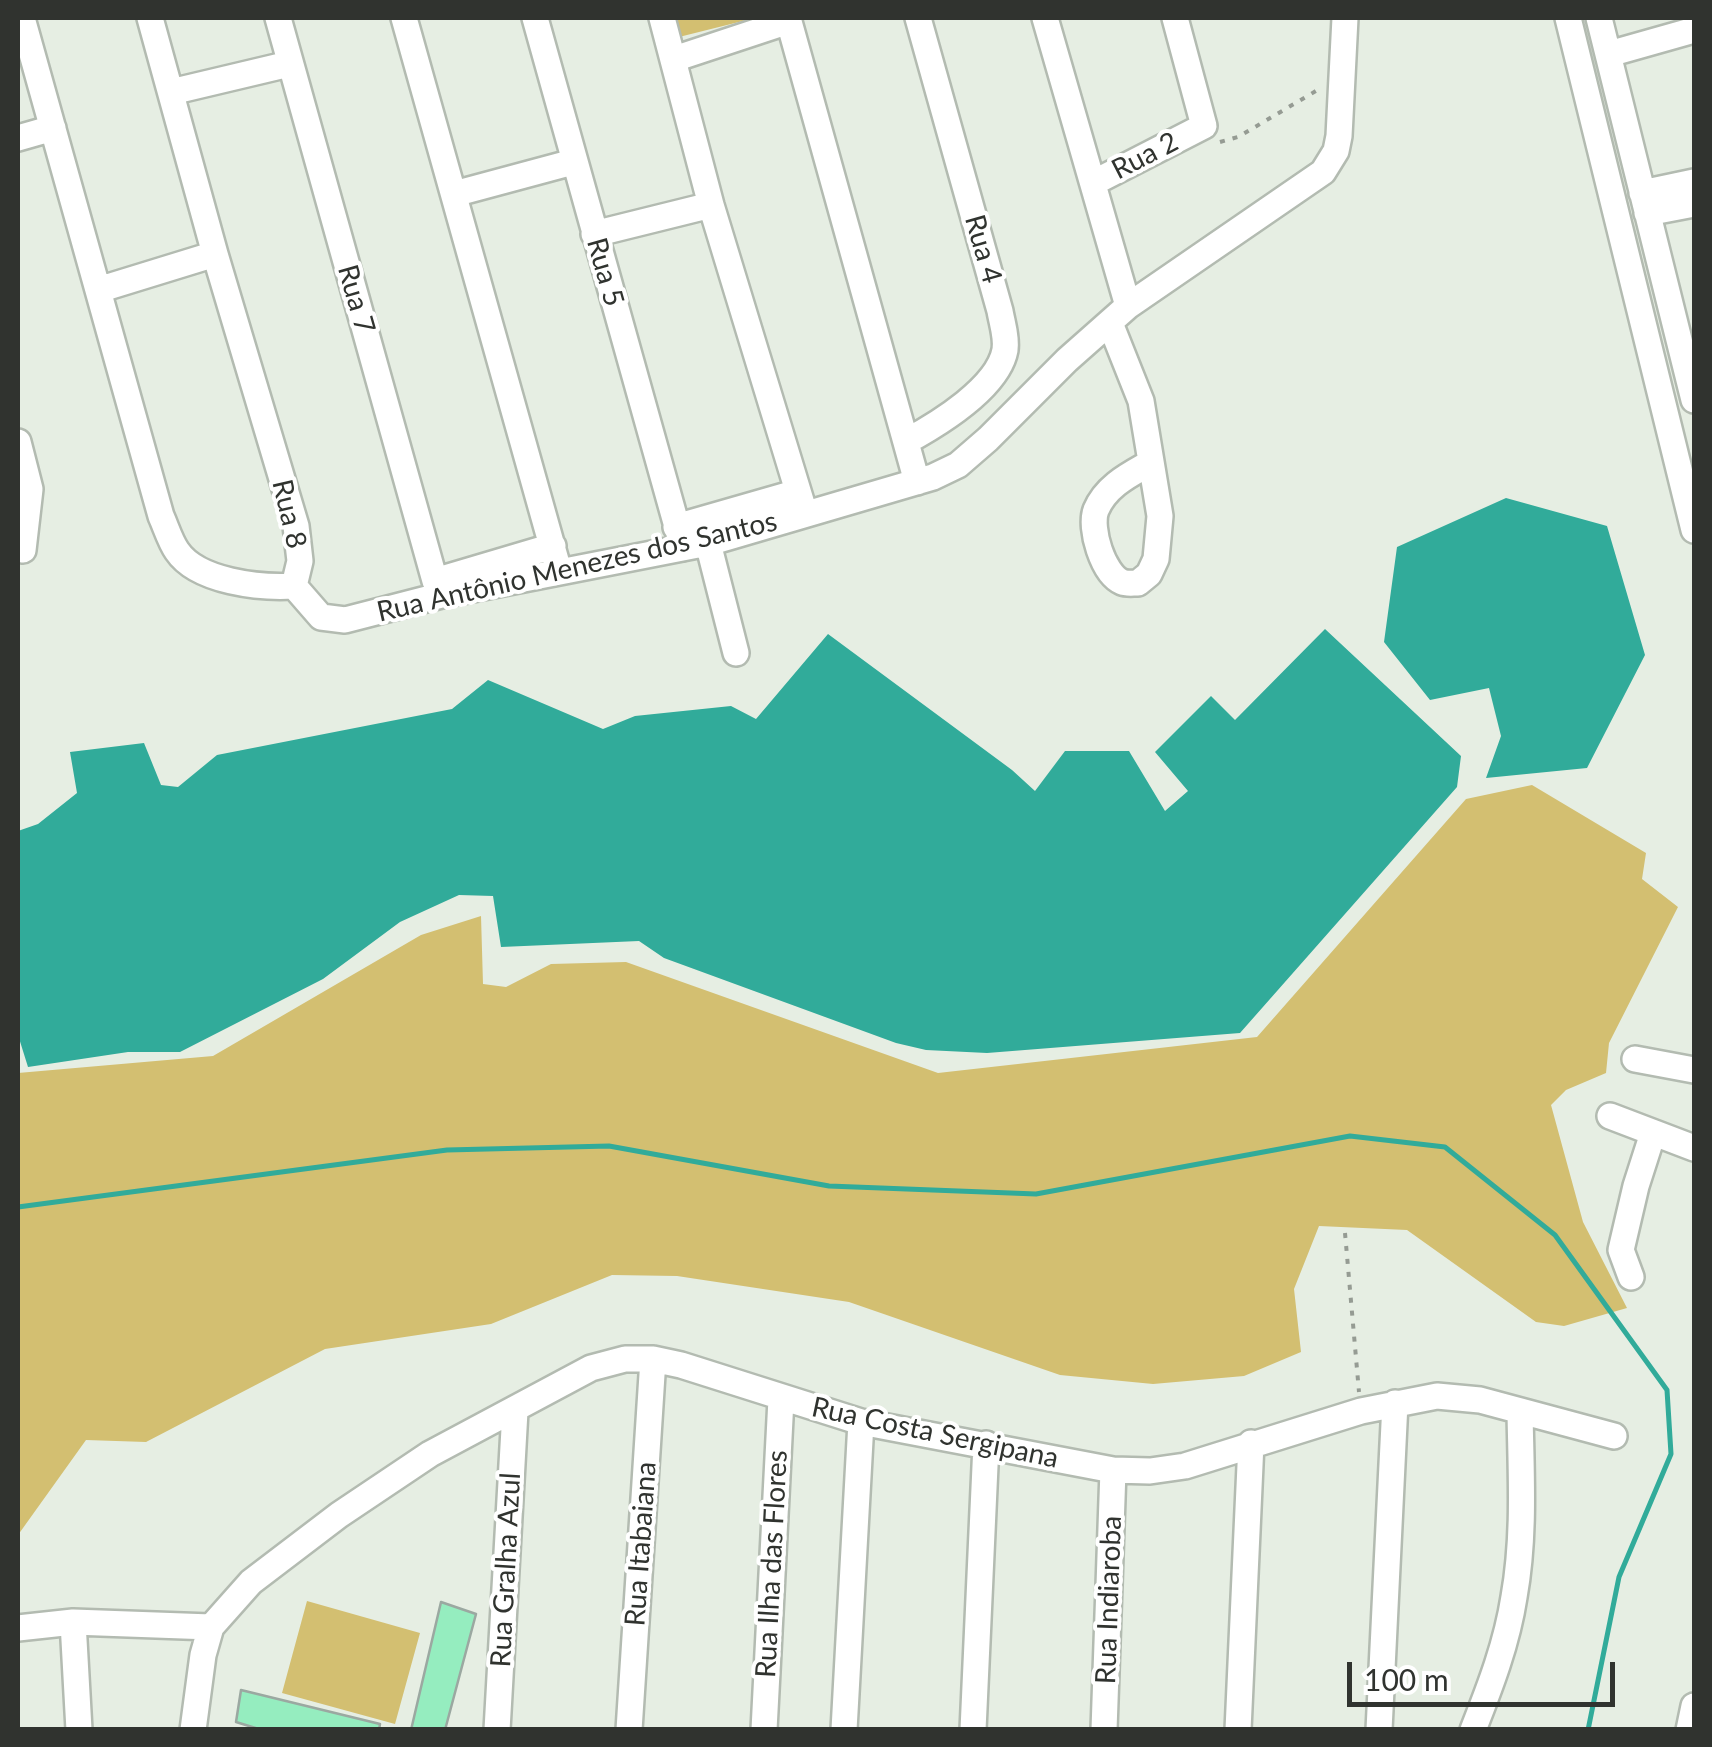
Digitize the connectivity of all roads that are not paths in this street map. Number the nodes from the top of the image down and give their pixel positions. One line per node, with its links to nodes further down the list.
1 (22, 18): 19 (street, Rua 8)
2 (150, 18): 18 (street, Rua 8)
3 (278, 18): 17 (street, Rua 7)
4 (404, 18): 24 (street)
5 (535, 18): 21 (street, Rua 5)
6 (662, 18): 16 (street)
7 (918, 18): 35 (street, Rua 4)
8 (1045, 18): 23 (street)
9 (1175, 18): 23 (street, Rua 2)
10 (1346, 18): 33 (street, Rua Antônio Menezes dos Santos)
11 (1568, 18): 31 (street)
12 (1599, 18): 15 (street)
13 (788, 20): 16 (street); 35 (street)
14 (1694, 30): 15 (street)
15 (1609, 54): 25 (street)
16 (674, 59): 26 (street)
17 (290, 64): 18 (street); 46 (street, Rua 7)
18 (171, 92): 29 (street, Rua 8)
19 (53, 128): 20 (street); 32 (street, Rua 8)
20 (18, 138)
21 (573, 162): 24 (street); 28 (street, Rua 5)
22 (1694, 182): 25 (street)
23 (1093, 183): 33 (street)
24 (454, 194): 44 (street)
25 (1644, 203): 27 (street); 30 (street)
26 (711, 204): 28 (street); 39 (street)
27 (1694, 204)
28 (594, 234): 41 (street, Rua 5)
29 (215, 254): 32 (street); 45 (street, Rua 8)
30 (1659, 260): 31 (street); 34 (street)
31 (1630, 269): 40 (street)
32 (98, 290): 45 (street, Rua 8)
33 (1119, 314): 37 (street); 38 (street, Rua Antônio Menezes dos Santos)
34 (1694, 400)
35 (907, 441): 38 (street)
36 (18, 442): 43 (street)
37 (1150, 463)
38 (917, 482): 39 (street, Rua Antônio Menezes dos Santos)
39 (801, 503): 41 (street); 42 (street, Rua Antônio Menezes dos Santos)
40 (1694, 530)
41 (680, 538): 42 (street, Rua Antônio Menezes dos Santos); 44 (street, Rua Antônio Menezes dos Santos)
42 (708, 543): 47 (street)
43 (23, 550)
44 (556, 558): 46 (street, Rua Antônio Menezes dos Santos)
45 (294, 586): 46 (street, Rua Antônio Menezes dos Santos)
46 (438, 588)
47 (736, 653)
48 (1634, 1059): 49 (street)
49 (1694, 1070)
50 (1610, 1116): 51 (street)
51 (1653, 1132): 52 (street); 53 (street)
52 (1694, 1148)
53 (1630, 1277)
54 (654, 1359): 55 (street, Rua Costa Sergipana); 57 (street, Rua Costa Sergipana); 71 (street, Rua Itabaiana)
55 (781, 1399): 59 (street, Rua Costa Sergipana); 72 (street, Rua Ilha das Flores)
56 (1395, 1403): 58 (street, Rua Costa Sergipana); 62 (street, Rua Costa Sergipana); 77 (street)
57 (515, 1410): 65 (street, Rua Costa Sergipana); 68 (street, Rua Gralha Azul)
58 (1520, 1412): 60 (street, Rua Costa Sergipana); 78 (street)
59 (862, 1422): 61 (street, Rua Costa Sergipana); 73 (street)
60 (1614, 1436)
61 (986, 1444): 63 (street, Rua Costa Sergipana); 74 (street)
62 (1251, 1444): 63 (street, Rua Costa Sergipana); 76 (street)
63 (1114, 1470): 75 (street, Rua Indiaroba)
64 (73, 1622): 65 (street); 66 (street); 69 (street)
65 (211, 1627): 70 (street)
66 (18, 1628)
67 (1694, 1706): 79 (street)
68 (496, 1728)
69 (79, 1730)
70 (193, 1730)
71 (629, 1730)
72 (764, 1730)
73 (844, 1730)
74 (973, 1730)
75 (1104, 1730)
76 (1238, 1730)
77 (1379, 1730)
78 (1473, 1730)
79 (1689, 1730)

